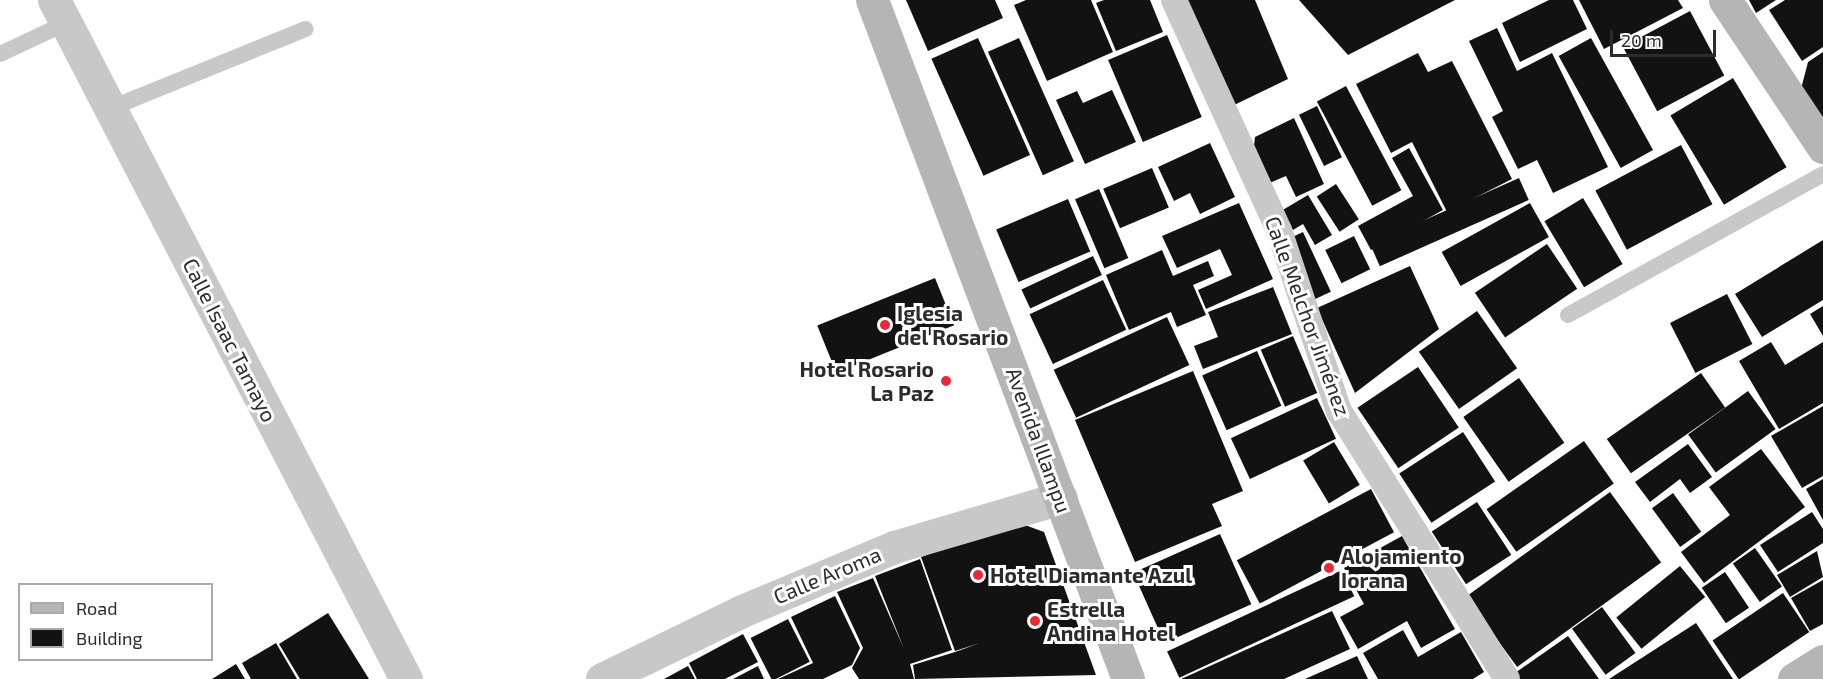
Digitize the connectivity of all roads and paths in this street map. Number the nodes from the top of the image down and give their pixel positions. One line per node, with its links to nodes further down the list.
1 (872, 0): 11 (main road, Avenida Illampu)
2 (1174, 0): 16 (street, Calle Melchor Jiménez)
3 (1725, 0): 8 (main road)
4 (60, 12): 6 (lane); 7 (street, Calle Isaac Tamayo)
5 (306, 29): 7 (lane)
6 (0, 54)
7 (111, 108): 13 (street, Calle Isaac Tamayo)
8 (1823, 147)
9 (1823, 174): 10 (lane)
10 (1568, 315)
11 (1061, 498): 14 (street, Calle Aroma); 15 (main road, Avenida Illampu)
12 (1823, 661): 17 (main road)
13 (406, 679)
14 (602, 679)
15 (1128, 679)
16 (1507, 679)
17 (1794, 679)

